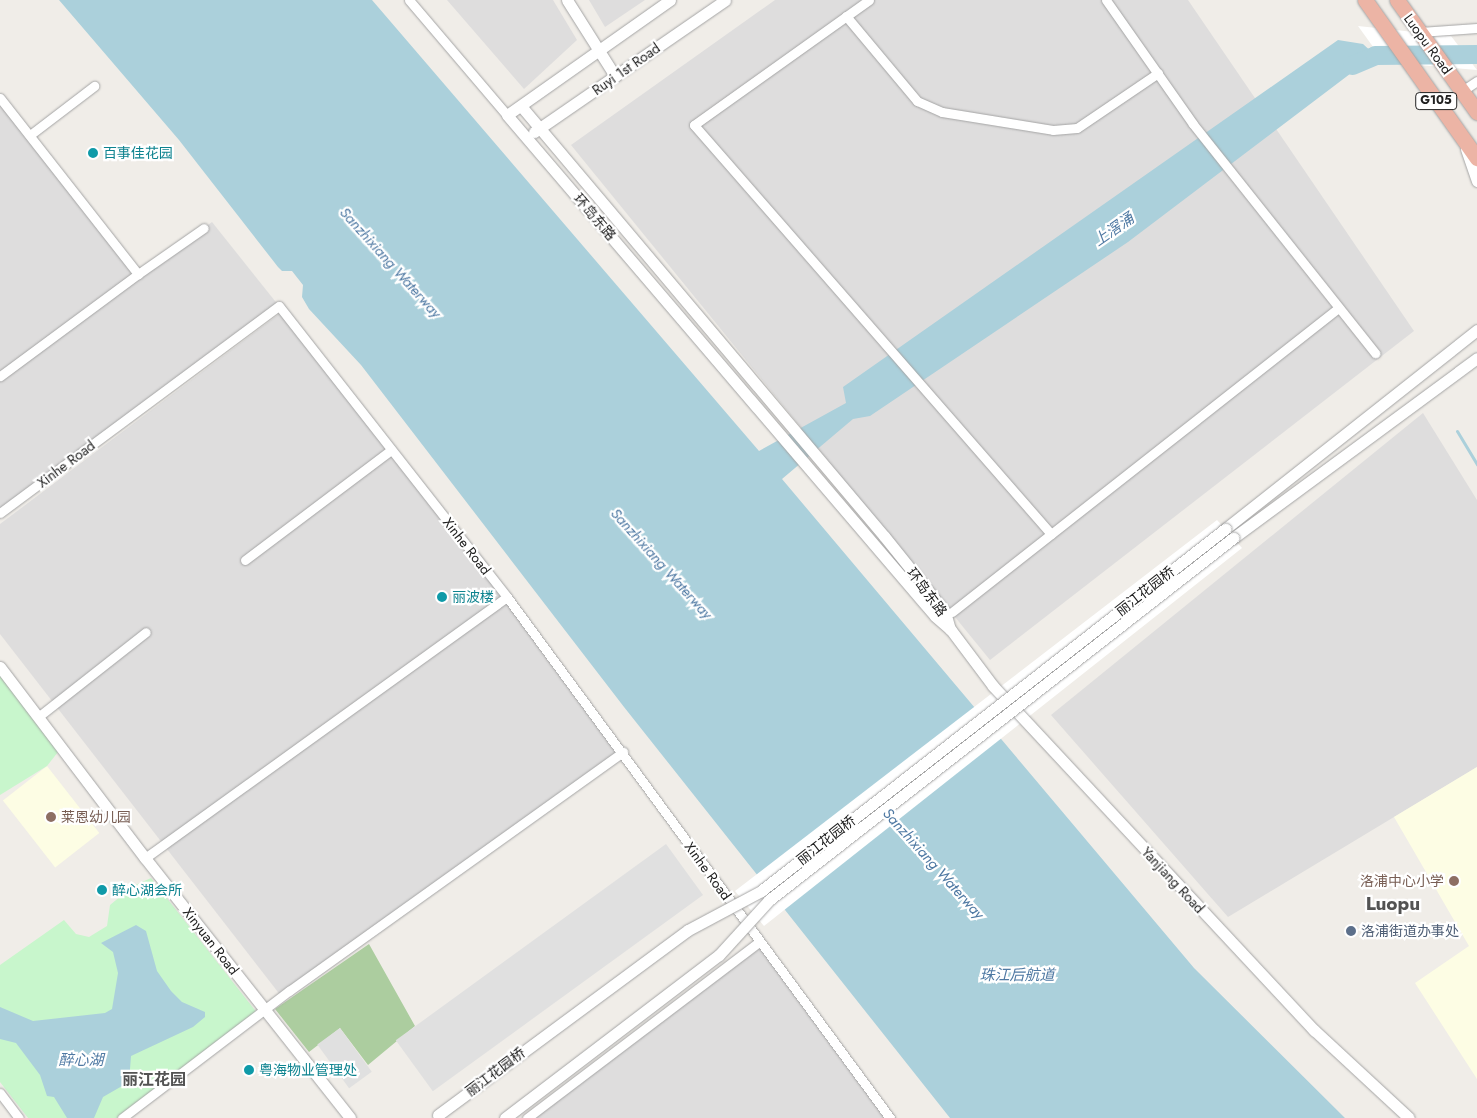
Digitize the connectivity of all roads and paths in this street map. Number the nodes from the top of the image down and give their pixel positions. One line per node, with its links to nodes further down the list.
1 (409, 0): 21 (street, 环岛东路)
2 (567, 0): 12 (street)
3 (670, 0): 12 (street)
4 (725, 0): 14 (street, Ruyi 1st Road)
5 (869, 0): 9 (street)
6 (1106, 0): 13 (street)
7 (1365, 0): 25 (highway, Luopu Road / G105)
8 (1396, 0): 11 (highway, Luopu Road / G105)
9 (846, 16): 13 (street); 38 (street)
10 (1477, 28): 11 (street)
11 (1420, 32): 17 (highway, Luopu Road / G105)
12 (596, 50): 14 (street); 19 (street)
13 (1158, 73): 30 (street)
14 (615, 76): 22 (street, Ruyi 1st Road)
15 (1477, 81): 17 (street)
16 (94, 86): 23 (street)
17 (1462, 91): 20 (highway, Luopu Road / G105)
18 (0, 98): 23 (street)
19 (521, 106): 21 (street); 22 (street)
20 (1477, 112)
21 (507, 115): 24 (street, 环岛东路)
22 (539, 128): 24 (street, Ruyi 1st Road); 35 (street, 环岛东路)
23 (30, 135): 29 (street)
24 (527, 138): 35 (street, 环岛东路)
25 (1462, 138): 26 (highway, Luopu Road / G105); 27 (street)
26 (1477, 158)
27 (1477, 181)
28 (204, 228): 29 (street)
29 (138, 274): 34 (street)
30 (1339, 308): 32 (street); 38 (street)
31 (1477, 330): 51 (street, 丽江花园桥, bridge)
32 (1375, 354)
33 (1477, 358): 55 (street, 丽江花园桥, bridge)
34 (0, 376)
35 (785, 430): 42 (street, 环岛东路)
36 (391, 450): 37 (street, Xinhe Road); 39 (street); 40 (street, Xinhe Road)
37 (0, 513)
38 (1051, 534): 41 (street)
39 (244, 560)
40 (507, 597): 46 (street, Xinhe Road); 47 (street)
41 (952, 612)
42 (951, 630): 58 (street, Yanjiang Road)
43 (146, 632): 45 (street)
44 (0, 667): 45 (street, Xinyuan Road)
45 (38, 717): 47 (street, Xinyuan Road)
46 (623, 752): 48 (street, Xinhe Road); 49 (street)
47 (145, 858): 49 (street, Xinyuan Road)
48 (759, 942): 56 (street); 57 (street, Xinhe Road)
49 (264, 1010): 53 (street); 54 (street, Xinyuan Road)
50 (0, 1094): 52 (street)
51 (436, 1116)
52 (19, 1118)
53 (122, 1118)
54 (350, 1118)
55 (505, 1118)
56 (527, 1118)
57 (890, 1118)
58 (1409, 1118)

